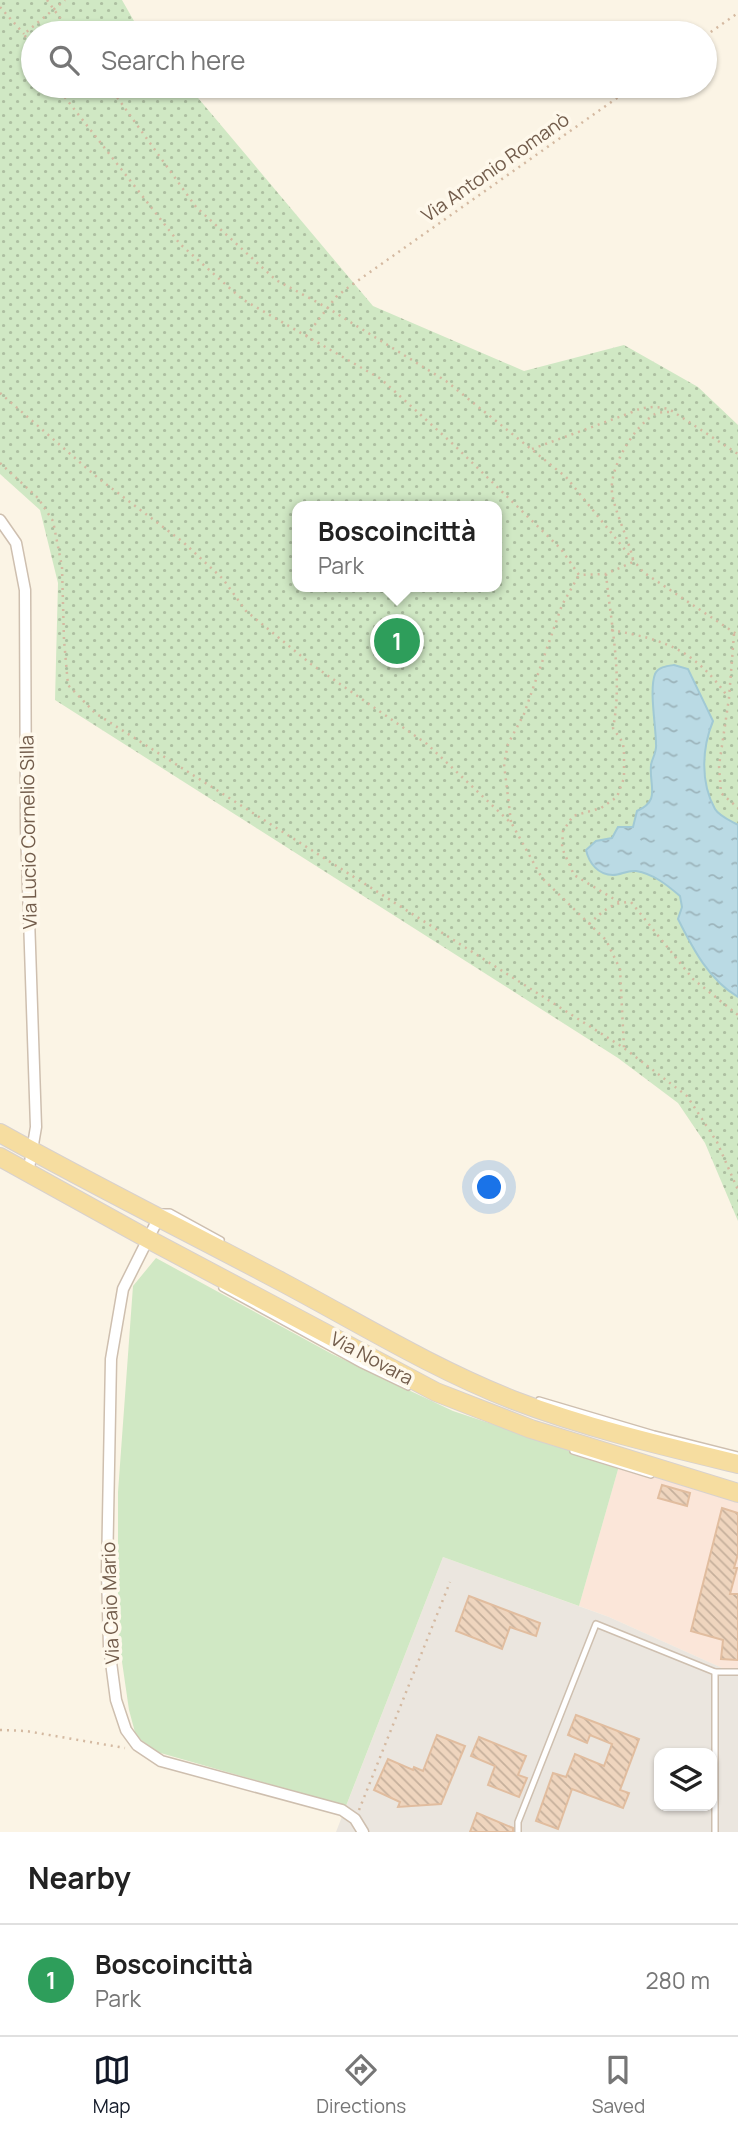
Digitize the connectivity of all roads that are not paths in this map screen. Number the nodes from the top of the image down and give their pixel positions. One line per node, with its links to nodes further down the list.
1 (0, 520): 3 (street, Via Lucio Cornelio Silla)
2 (0, 1133): 3 (main road, Via Novara)
3 (30, 1149): 5 (street); 6 (main road, Via Novara)
4 (0, 1157): 5 (main road, Via Novara)
5 (28, 1174): 7 (main road, Via Novara)
6 (153, 1214): 7 (street, Via Caio Mario); 8 (lane); 20 (main road, Via Novara)
7 (152, 1244): 23 (main road, Via Novara); 27 (street, Via Caio Mario)
8 (229, 1245)
9 (240, 1251): 11 (lane)
10 (213, 1283): 12 (lane)
11 (478, 1377)
12 (414, 1390)
13 (425, 1394): 15 (lane)
14 (533, 1399): 19 (lane)
15 (467, 1413)
16 (493, 1422): 17 (lane)
17 (531, 1437)
18 (566, 1449): 21 (lane)
19 (738, 1455)
20 (738, 1464)
21 (659, 1477)
22 (683, 1484): 24 (lane)
23 (738, 1493)
24 (738, 1501)
25 (715, 1672): 26 (lane); 28 (lane); 29 (lane)
26 (738, 1672)
27 (363, 1832)
28 (518, 1832)
29 (715, 1832)

